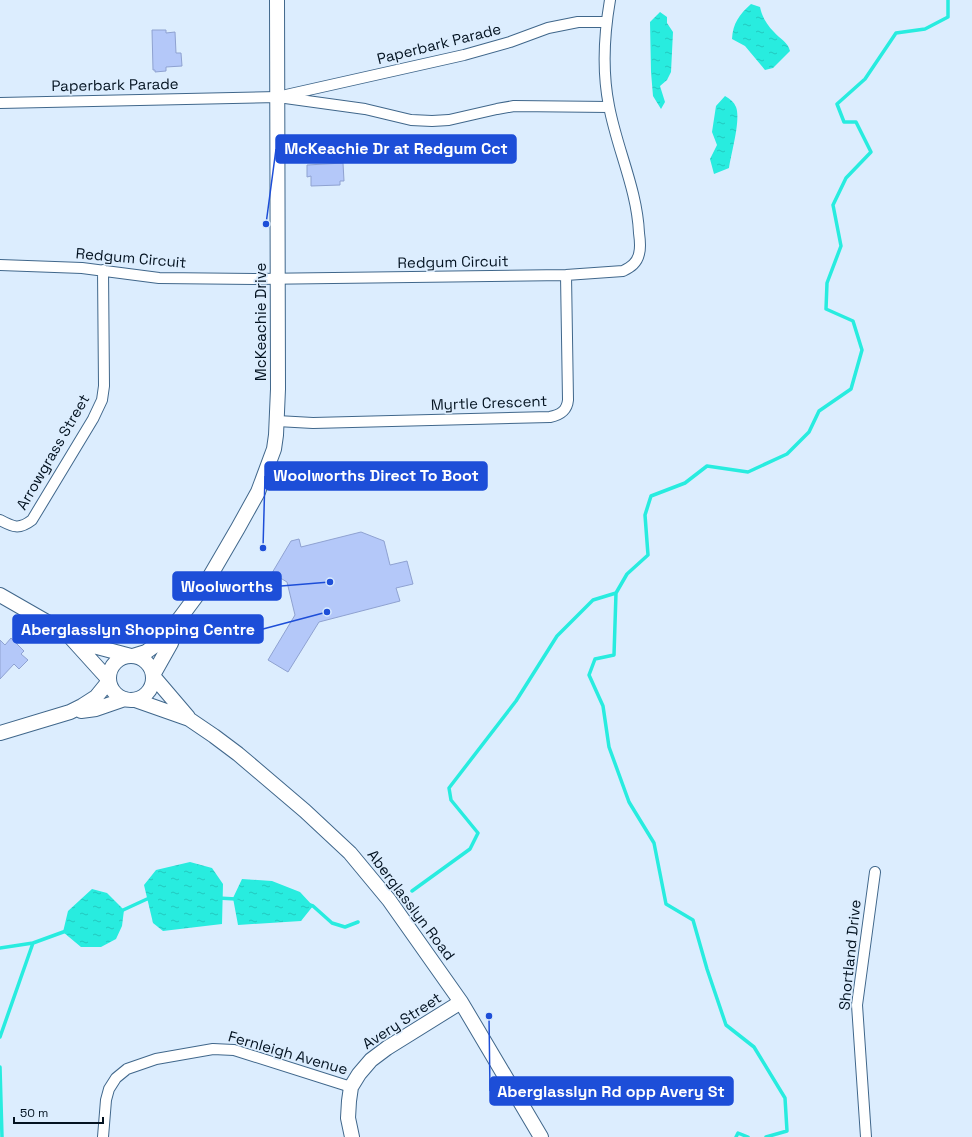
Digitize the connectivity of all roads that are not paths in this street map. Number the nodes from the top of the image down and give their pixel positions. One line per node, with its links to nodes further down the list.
1 (278, 0): 4 (street, McKeachie Drive)
2 (610, 0): 3 (street, Redgum Circuit)
3 (606, 22): 4 (street, Paperbark Parade); 6 (street, Redgum Circuit)
4 (278, 97): 5 (street, Paperbark Parade); 6 (street, Paperbark Parade); 10 (street, McKeachie Drive)
5 (0, 103)
6 (609, 107): 9 (street, Redgum Circuit)
7 (0, 264): 8 (street, Redgum Circuit)
8 (103, 270): 10 (street, Redgum Circuit); 12 (street, Arrowgrass Street)
9 (566, 275): 10 (street, Redgum Circuit); 11 (street, Myrtle Crescent)
10 (278, 279): 11 (street, McKeachie Drive)
11 (277, 420): 14 (street, McKeachie Drive)
12 (0, 520)
13 (0, 595): 15 (street)
14 (180, 618): 16 (street, McKeachie Drive); 17 (street, McKeachie Drive)
15 (68, 634): 16 (street); 18 (street)
16 (132, 656): 17 (street); 18 (street)
17 (153, 676): 19 (street); 21 (street, Aberglasslyn Road)
18 (109, 681): 19 (street); 20 (street)
19 (130, 700): 20 (street); 21 (street, Aberglasslyn Road)
20 (70, 712): 22 (street)
21 (189, 719): 24 (street, Aberglasslyn Road)
22 (0, 733)
23 (875, 872): 29 (street, Shortland Drive)
24 (461, 1002): 25 (street, Avery Street); 28 (street, Aberglasslyn Road)
25 (351, 1088): 26 (street, Fernleigh Avenue); 27 (street, Avery Street)
26 (103, 1137)
27 (352, 1137)
28 (541, 1137)
29 (866, 1137)

